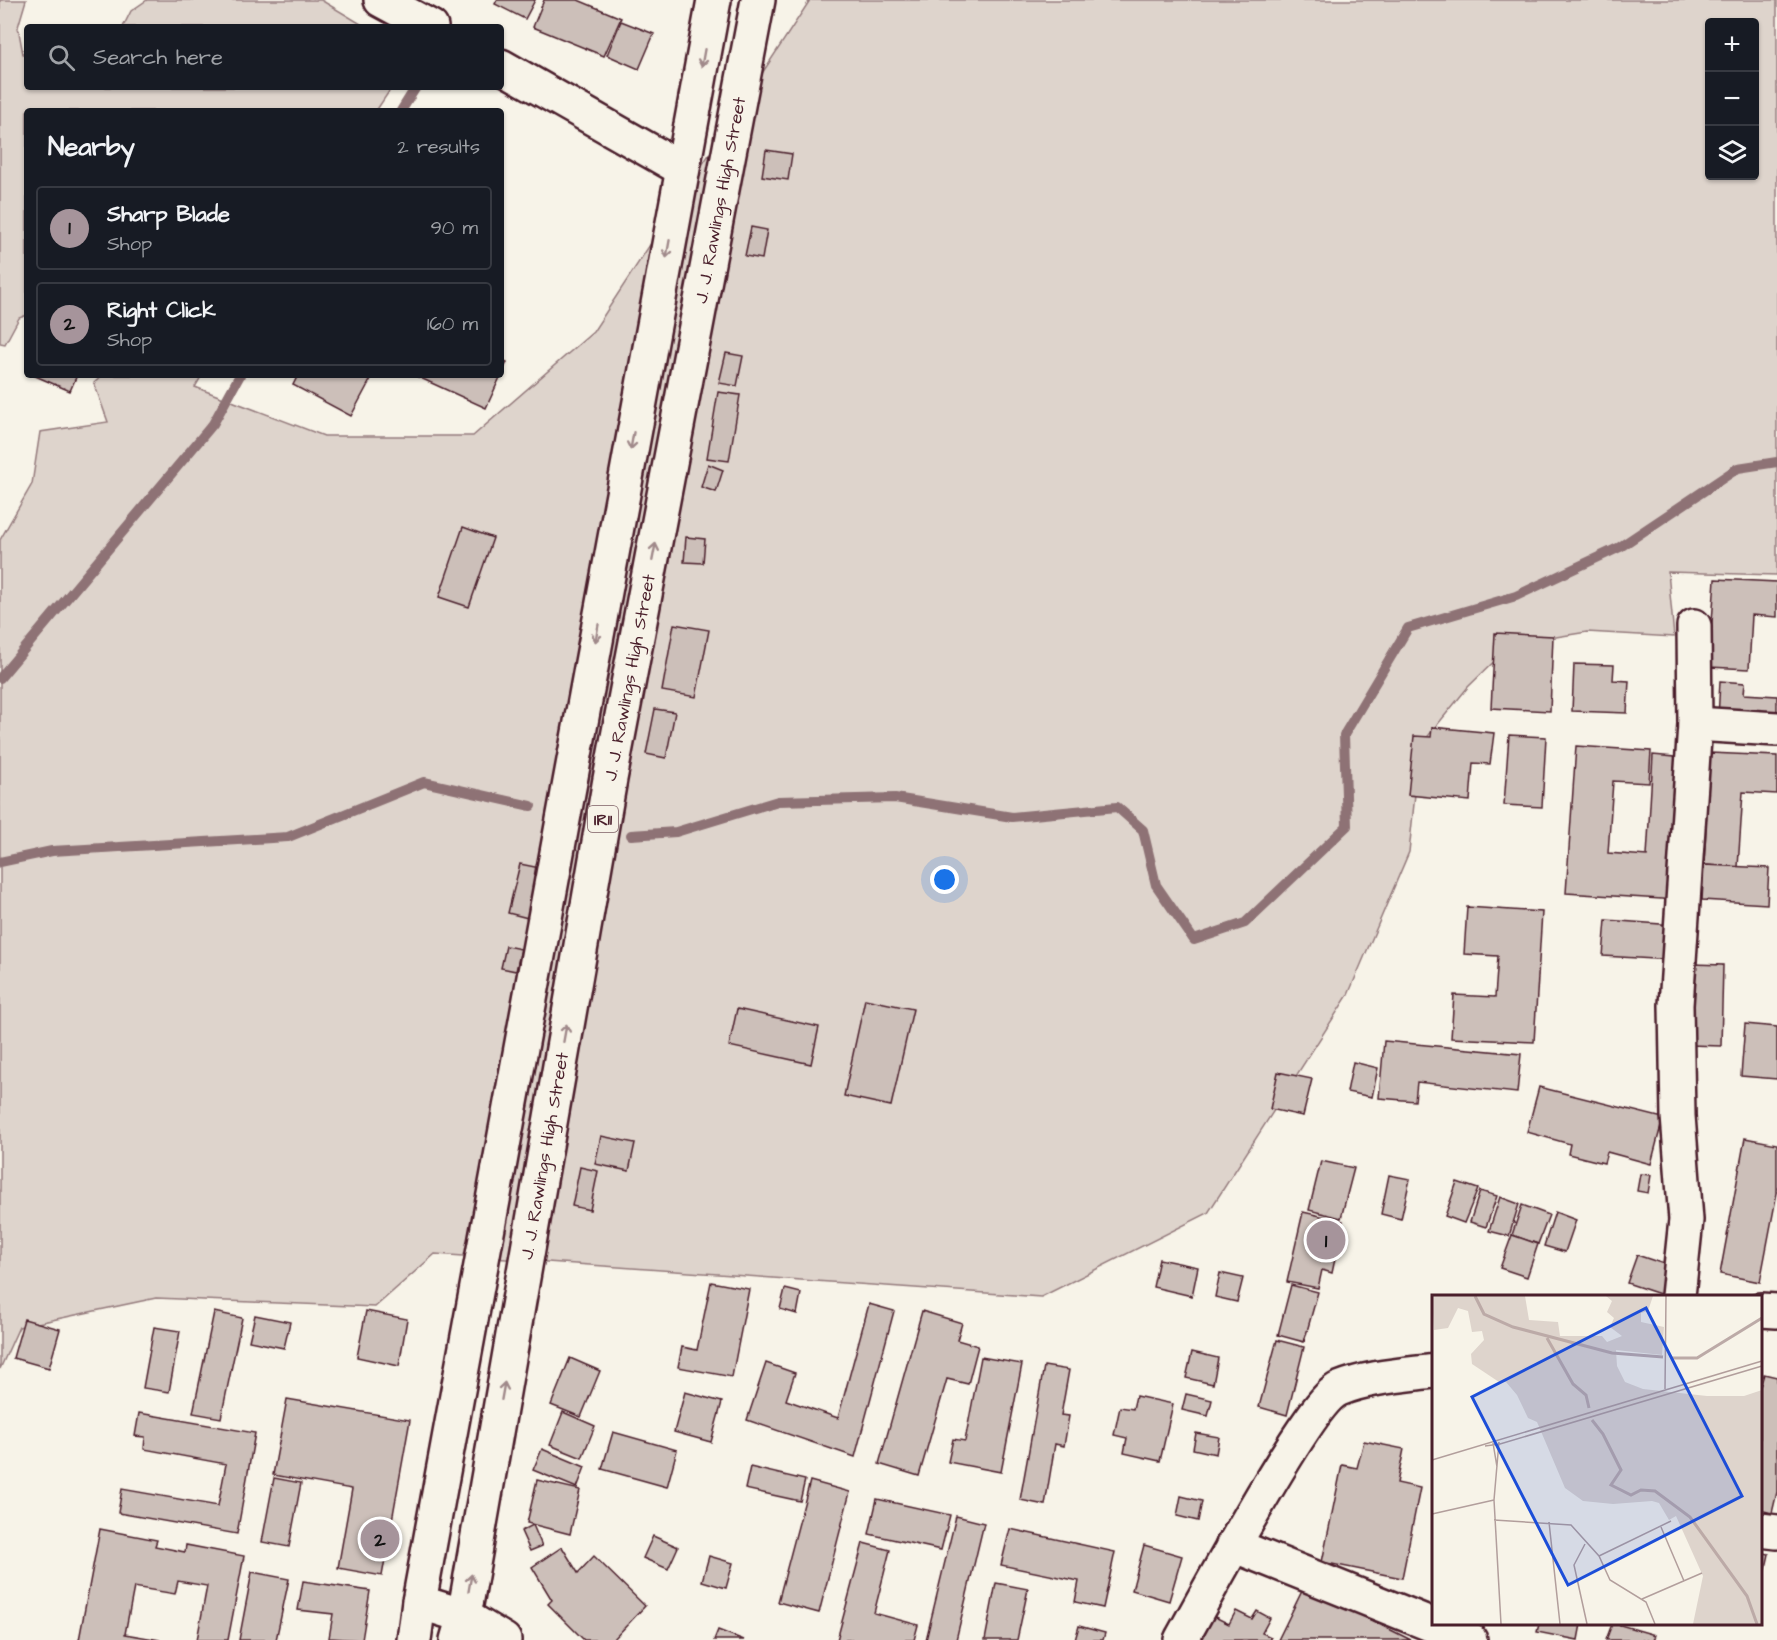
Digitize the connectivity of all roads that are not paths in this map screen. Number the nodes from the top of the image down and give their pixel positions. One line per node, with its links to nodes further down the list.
1 (381, 0): 4 (main road)
2 (714, 0): 6 (main road, IR11, one-way to 6)
3 (758, 0): 20 (main road, J. J. Rawlings High Street / IR11, one-way to 3)
4 (425, 24)
5 (504, 68): 6 (main road)
6 (682, 169): 17 (main road, IR11, one-way to 17)
7 (1694, 626): 8 (main road)
8 (1695, 724): 9 (main road); 10 (main road)
9 (1777, 729)
10 (1678, 1295)
11 (1762, 1310): 12 (main road)
12 (1777, 1311)
13 (1432, 1371): 16 (main road)
14 (1762, 1530): 15 (main road)
15 (1777, 1532)
16 (1233, 1545): 18 (main road); 23 (main road)
17 (419, 1602): 20 (main road); 21 (main road, IR11)
18 (1432, 1625)
19 (1433, 1625): 24 (main road)
20 (461, 1628): 22 (main road)
21 (414, 1640)
22 (504, 1640)
23 (1181, 1640)
24 (1470, 1640)

